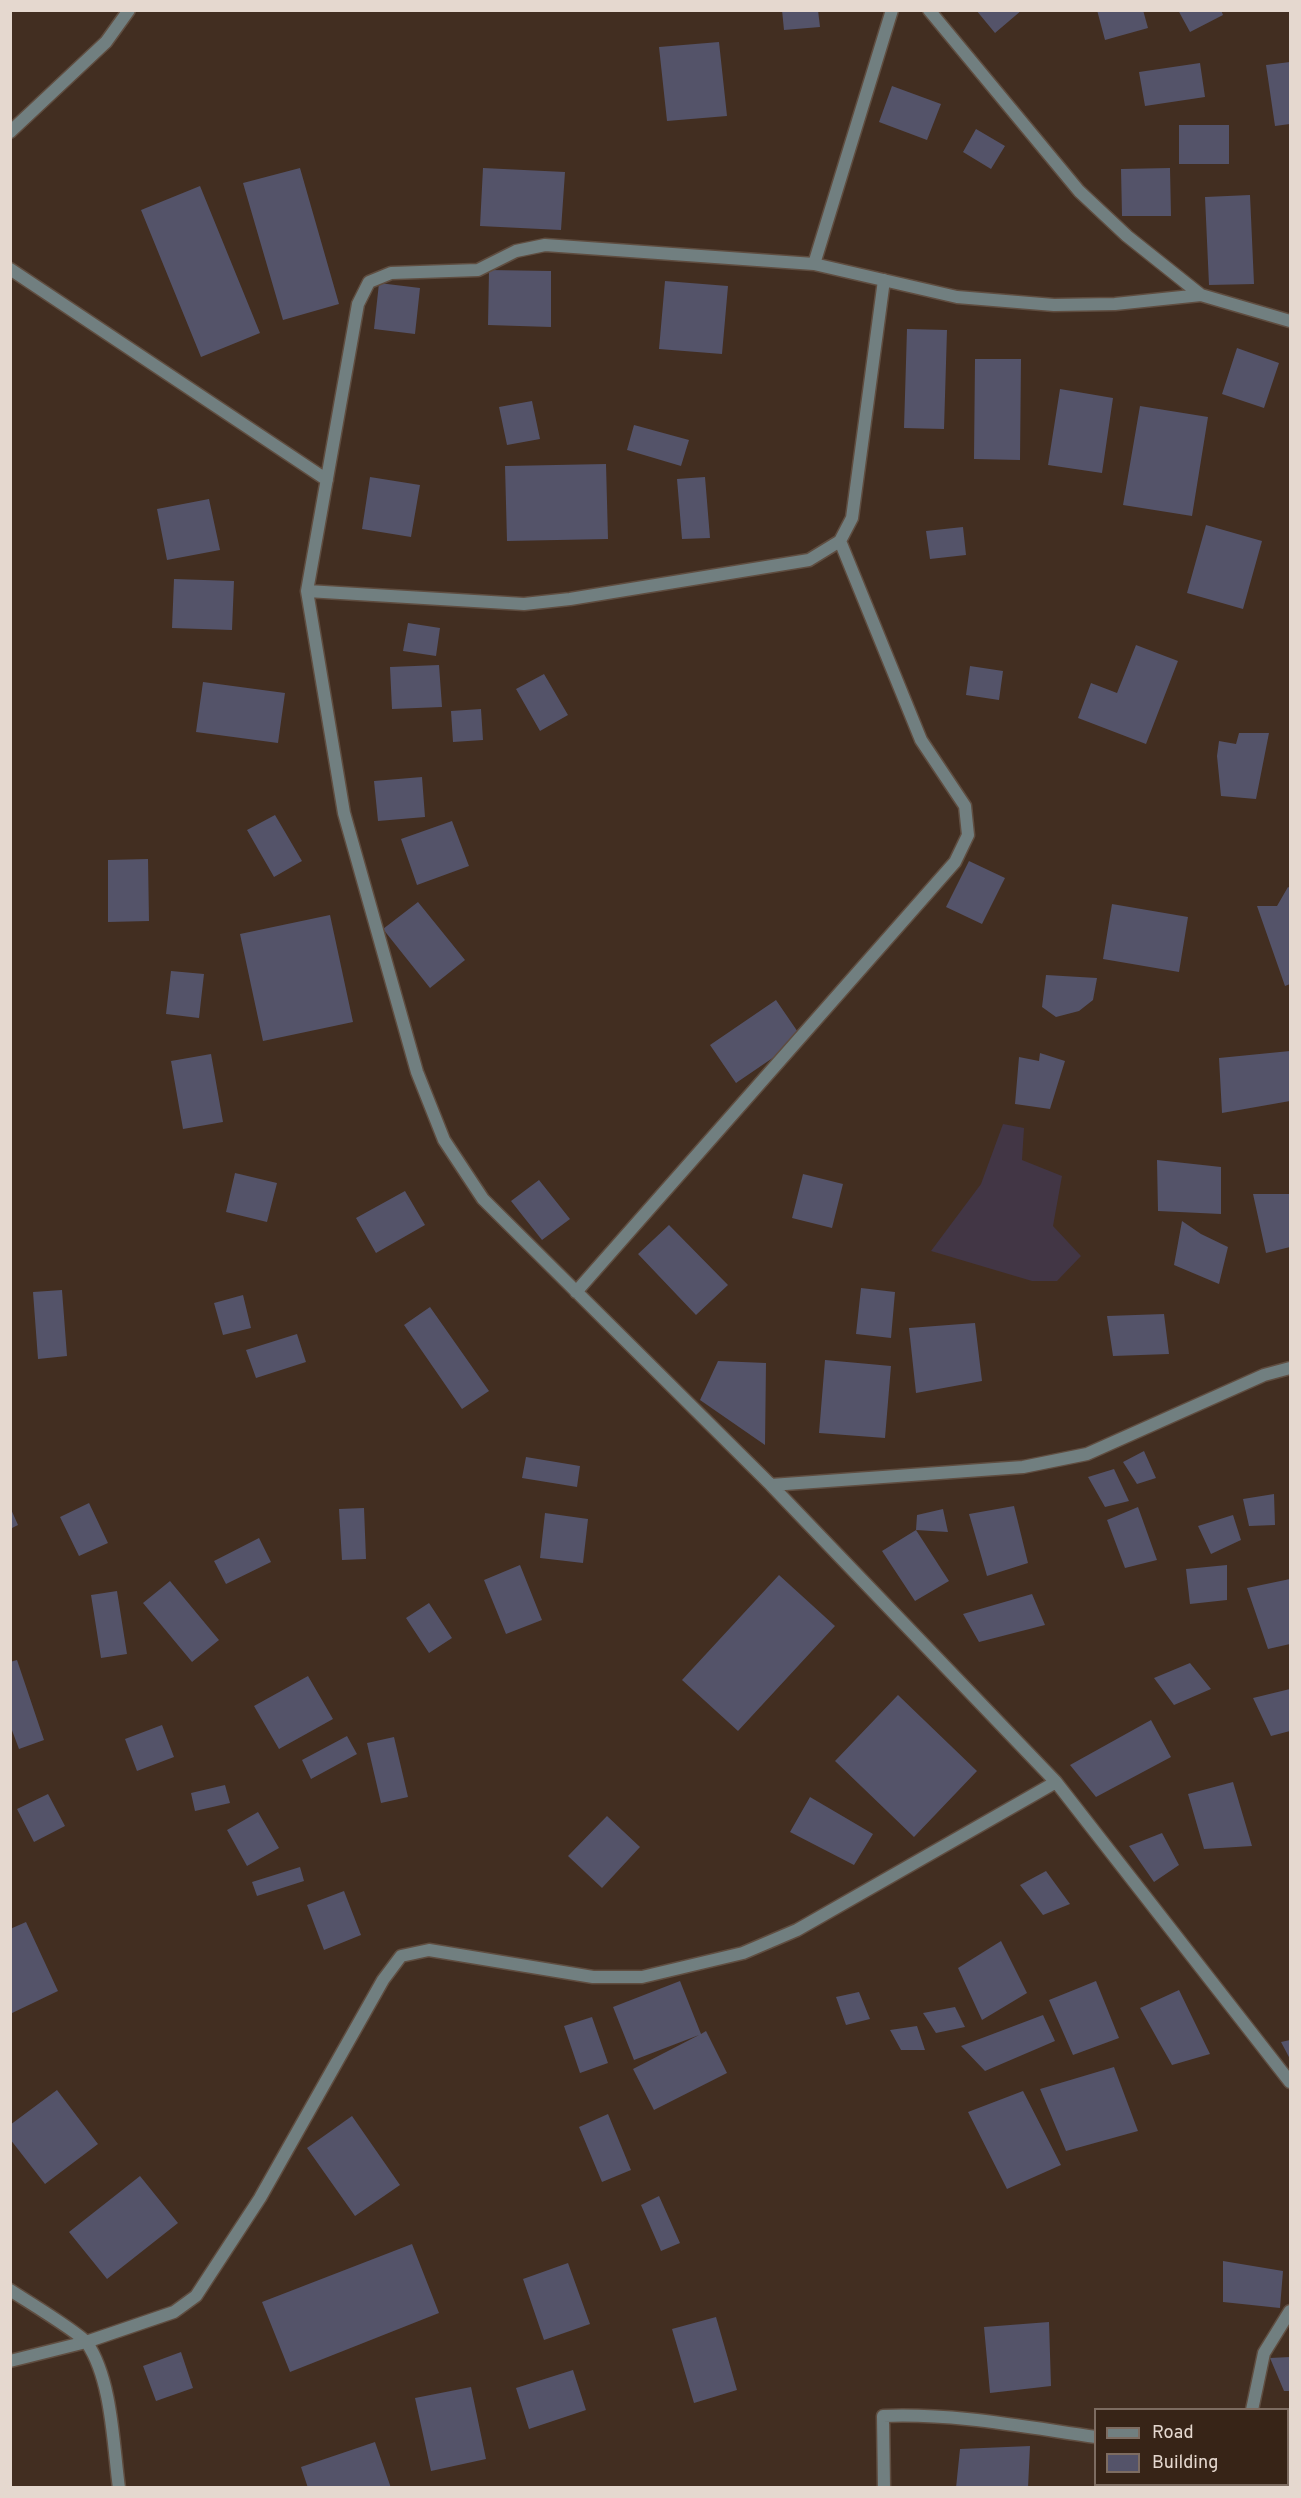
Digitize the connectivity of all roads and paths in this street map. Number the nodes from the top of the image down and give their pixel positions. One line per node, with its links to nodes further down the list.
1 (129, 10): 4 (street)
2 (892, 10): 5 (street)
3 (929, 10): 8 (street)
4 (10, 132)
5 (814, 264): 7 (street); 10 (street)
6 (10, 269): 10 (street)
7 (884, 280): 8 (street); 11 (street)
8 (1201, 295): 9 (street)
9 (1290, 321)
10 (327, 480): 12 (street)
11 (840, 541): 12 (street); 13 (street)
12 (307, 591): 13 (street)
13 (576, 1292): 15 (street)
14 (1290, 1368): 15 (street)
15 (771, 1485): 16 (street)
16 (1056, 1782): 17 (street); 20 (street)
17 (1290, 2082)
18 (10, 2290): 20 (street)
19 (1290, 2311): 22 (street)
20 (86, 2342): 21 (street); 24 (street)
21 (10, 2361)
22 (1252, 2408)
23 (1094, 2437): 25 (street)
24 (119, 2487)
25 (884, 2487)

